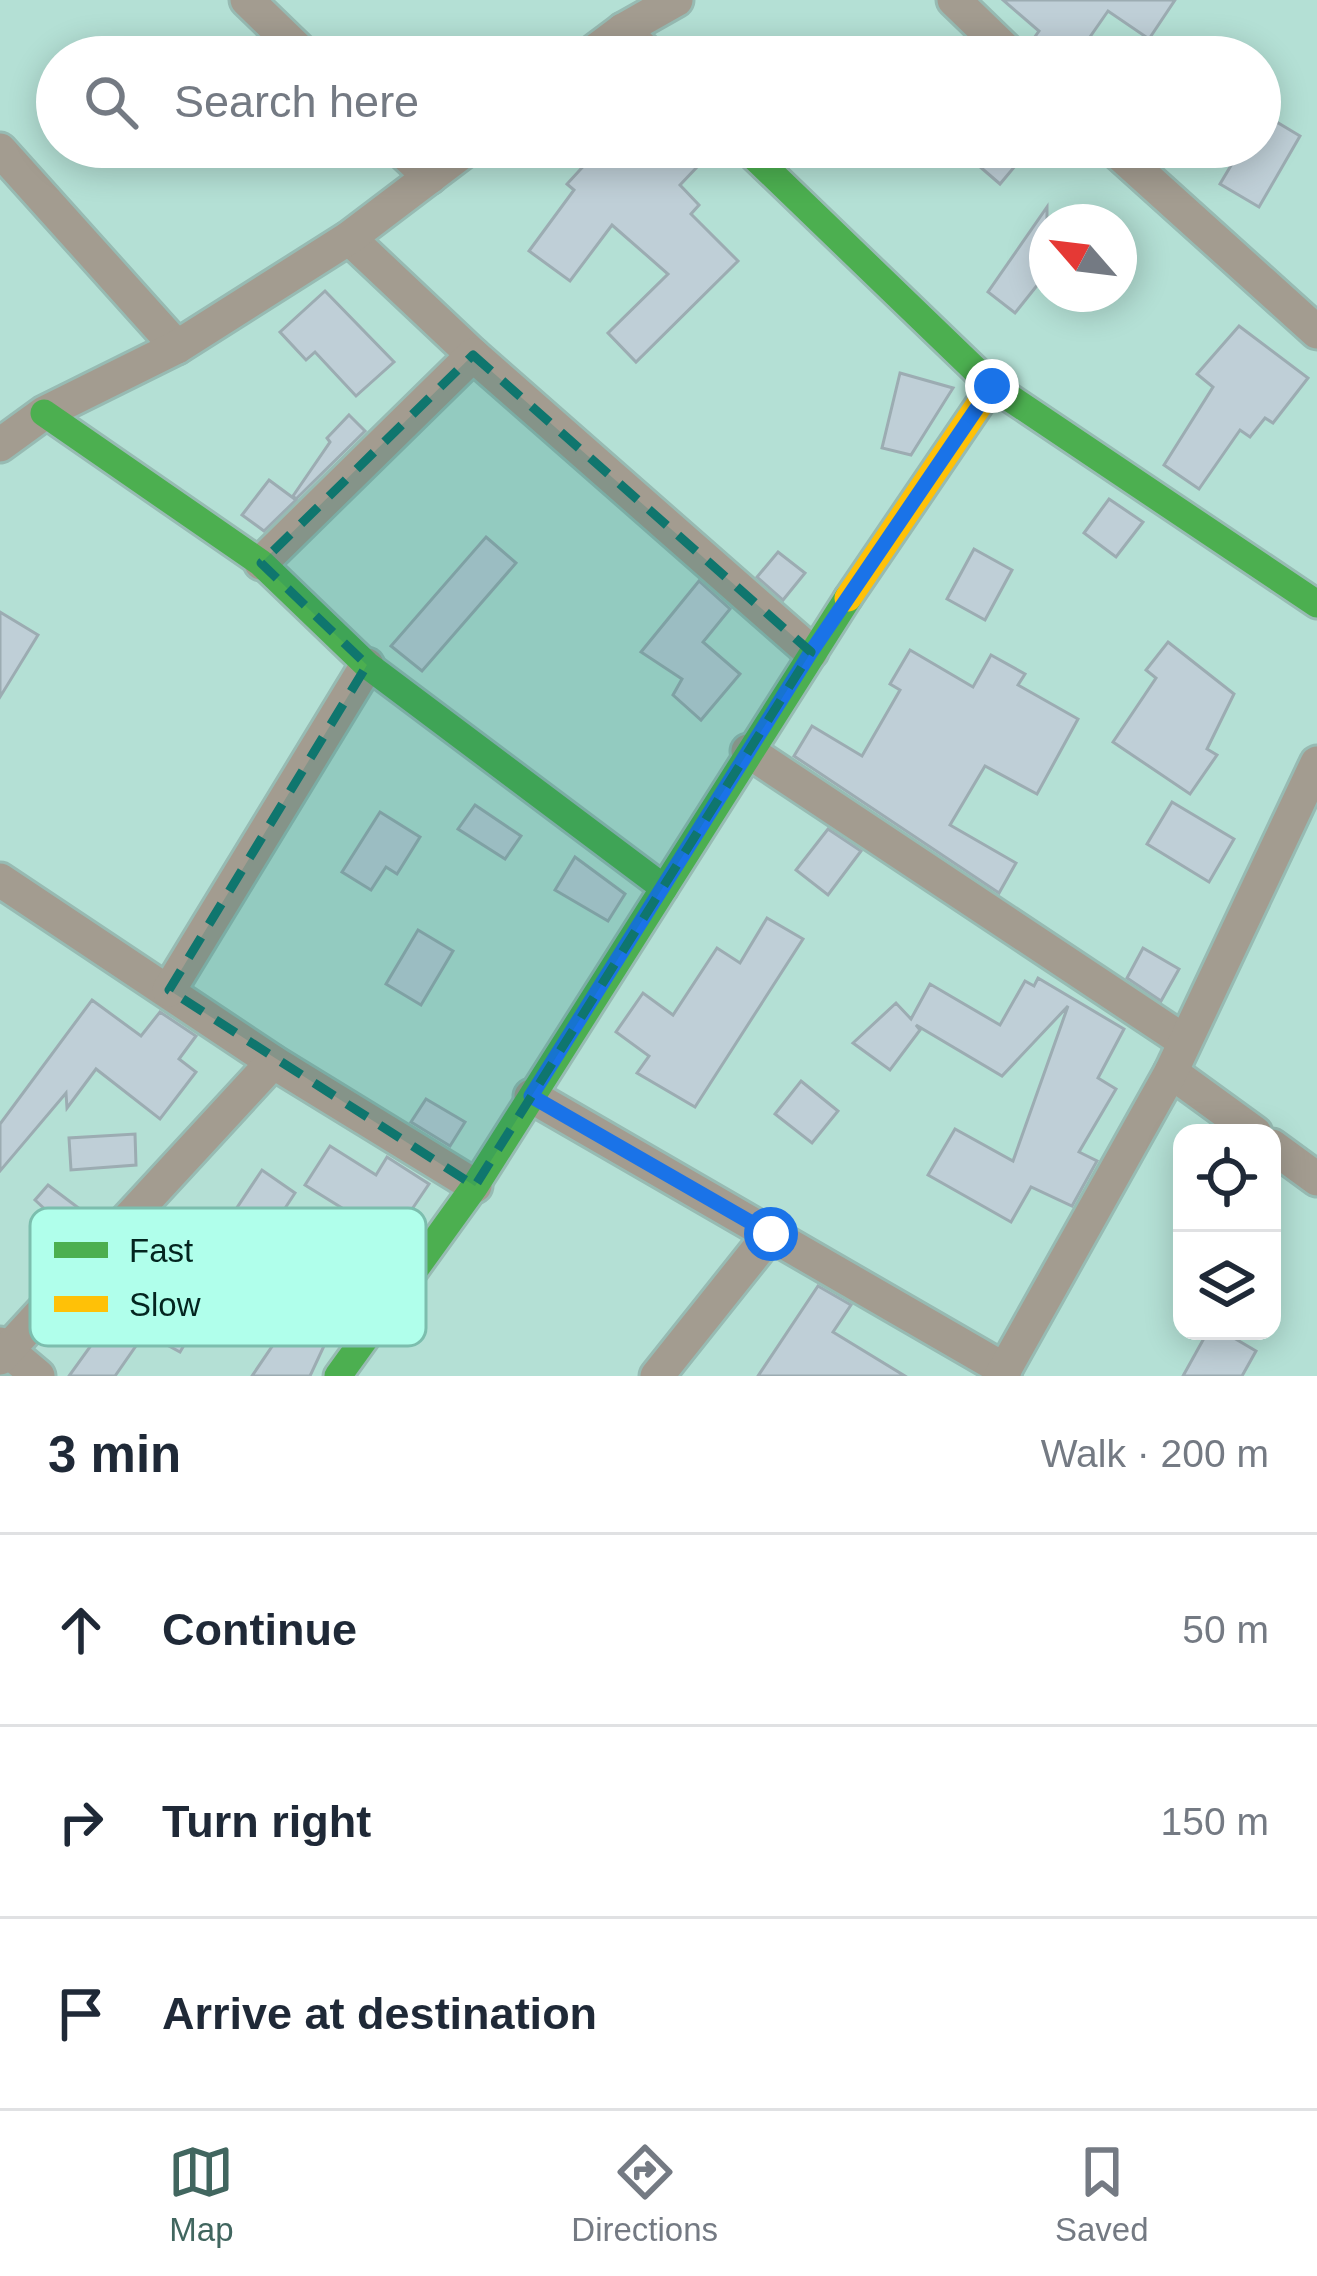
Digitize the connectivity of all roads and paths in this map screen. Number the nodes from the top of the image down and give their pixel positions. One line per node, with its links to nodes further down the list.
1 (247, 0): 5 (street)
2 (676, 0): 4 (street)
3 (954, 0): 8 (street)
4 (622, 30): 6 (street); 7 (street)
5 (284, 36)
6 (614, 36)
7 (628, 36)
8 (991, 36)
9 (0, 150): 17 (street)
10 (420, 168): 14 (street)
11 (442, 168): 14 (street)
12 (766, 168): 19 (street)
13 (1135, 168): 16 (street)
14 (430, 177): 15 (street)
15 (349, 238): 17 (street); 18 (street)
16 (1317, 332)
17 (177, 347): 20 (street)
18 (473, 355): 22 (street); 24 (street)
19 (992, 386): 23 (street); 24 (street)
20 (44, 413): 21 (street); 22 (street)
21 (0, 445)
22 (261, 563): 25 (street)
23 (1317, 604)
24 (811, 652): 26 (street)
25 (367, 665): 29 (street); 30 (street)
26 (748, 752): 29 (street); 31 (street)
27 (1317, 764): 31 (street)
28 (0, 880): 30 (street)
29 (664, 888): 33 (street)
30 (169, 990): 32 (street)
31 (1178, 1057): 34 (street); 44 (street)
32 (272, 1063): 37 (street); 38 (street)
33 (531, 1096): 37 (street); 39 (street)
34 (1246, 1124)
35 (1281, 1153): 36 (street)
36 (1317, 1179)
37 (475, 1186): 40 (street)
38 (136, 1208)
39 (771, 1234): 44 (street); 47 (street)
40 (426, 1254)
41 (30, 1321): 43 (street)
42 (360, 1346): 46 (street)
43 (2, 1351): 45 (street)
44 (1003, 1373)
45 (38, 1376)
46 (338, 1376)
47 (657, 1376)

